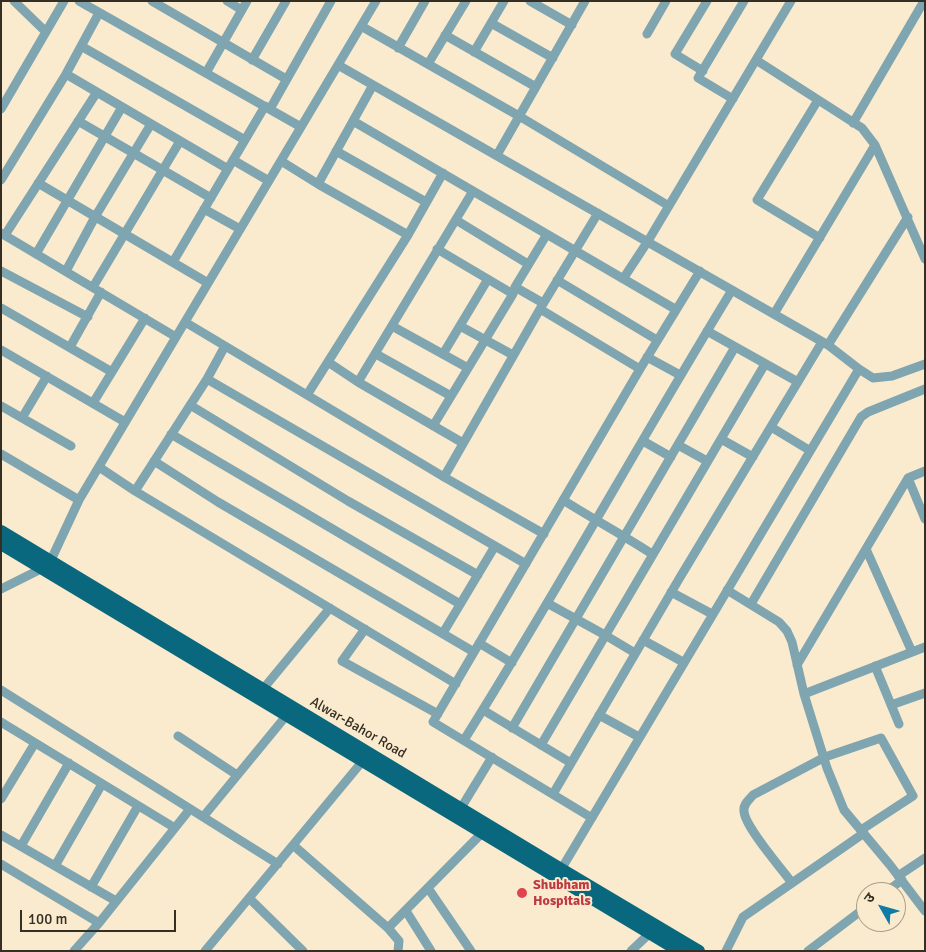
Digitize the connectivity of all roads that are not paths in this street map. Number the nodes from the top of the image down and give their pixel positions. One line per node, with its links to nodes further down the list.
1 (14, 1): 25 (street)
2 (64, 1): 25 (street)
3 (79, 1): 21 (street)
4 (152, 1): 28 (street)
5 (227, 1): 20 (street)
6 (247, 1): 20 (street)
7 (286, 1): 33 (street)
8 (331, 1): 40 (street)
9 (376, 1): 24 (street)
10 (425, 1): 30 (street)
11 (466, 1): 27 (street)
12 (504, 1): 22 (street)
13 (530, 1): 23 (street)
14 (585, 1): 23 (street)
15 (666, 1): 26 (street)
16 (707, 1): 37 (street)
17 (744, 1): 37 (street)
18 (791, 1): 34 (street)
19 (924, 1): 52 (street)
20 (242, 10): 28 (street)
21 (99, 12): 29 (street); 38 (street)
22 (491, 23): 31 (street); 32 (street)
23 (572, 24): 32 (street)
24 (361, 26): 30 (street); 35 (street)
25 (46, 32): 48 (street)
26 (647, 34)
27 (445, 36): 31 (street); 36 (street)
28 (224, 42): 33 (street); 38 (street)
29 (81, 46): 39 (street); 56 (street)
30 (398, 48): 36 (street)
31 (474, 52): 42 (street)
32 (553, 58): 42 (street)
33 (252, 60): 40 (street)
34 (756, 60): 44 (street); 45 (street)
35 (338, 64): 41 (street); 54 (street)
36 (428, 64): 49 (street)
37 (703, 71): 44 (street)
38 (206, 73): 47 (street)
39 (66, 74): 43 (street); 67 (street)
40 (286, 79): 47 (street)
41 (373, 85): 51 (street); 61 (street)
42 (536, 87): 49 (street)
43 (96, 92): 46 (street); 50 (street)
44 (733, 99): 75 (street)
45 (818, 100): 52 (street); 86 (street)
46 (122, 107): 53 (street); 55 (street)
47 (267, 107): 54 (street); 56 (street)
48 (1, 109)
49 (519, 116): 61 (street); 75 (street)
50 (78, 121): 55 (street); 69 (street)
51 (353, 121): 59 (street); 66 (street)
52 (853, 123): 58 (street)
53 (151, 124): 57 (street); 60 (street)
54 (301, 126): 63 (street)
55 (105, 137): 60 (street); 73 (street)
56 (245, 140): 62 (street)
57 (180, 141): 64 (street); 65 (street)
58 (875, 145): 79 (street); 86 (street)
59 (336, 151): 70 (street); 74 (street)
60 (134, 154): 65 (street); 78 (street)
61 (497, 155): 77 (street)
62 (233, 160): 64 (street); 68 (street)
63 (281, 161): 68 (street); 70 (street)
64 (228, 169): 72 (street)
65 (163, 171): 72 (street); 83 (street)
66 (443, 173): 71 (street); 74 (street)
67 (1, 180)
68 (269, 181): 81 (street)
69 (38, 183): 73 (street); 82 (street)
70 (318, 184): 84 (street)
71 (473, 191): 80 (street); 85 (street)
72 (210, 198): 76 (street)
73 (67, 200): 78 (street); 90 (street)
74 (426, 202): 84 (street)
75 (669, 206): 87 (street)
76 (204, 209): 81 (street); 92 (street)
77 (598, 213): 87 (street); 89 (street)
78 (95, 216): 83 (street); 95 (street)
79 (908, 217): 91 (street); 117 (street)
80 (456, 220): 88 (street); 93 (street)
81 (240, 229): 100 (street)
82 (3, 234): 90 (street)
83 (125, 234): 92 (street); 101 (street)
84 (408, 234): 126 (street)
85 (547, 234): 89 (street); 93 (street)
86 (820, 238): 107 (street)
87 (648, 242): 96 (street); 98 (street)
88 (437, 249): 97 (street); 111 (street)
89 (576, 251): 98 (street); 99 (street)
90 (36, 254): 95 (street)
91 (925, 259)
92 (173, 262): 100 (street)
93 (528, 264): 104 (street)
94 (1, 271): 108 (street)
95 (66, 271): 101 (street)
96 (700, 271): 102 (street); 106 (street)
97 (488, 279): 112 (street); 115 (street)
98 (623, 279): 106 (street)
99 (557, 280): 104 (street); 116 (street)
100 (208, 283): 110 (street)
101 (93, 287): 103 (street)
102 (732, 290): 107 (street); 113 (street)
103 (102, 292): 108 (street); 109 (street)
104 (542, 306): 124 (street); 130 (street)
105 (1, 308): 119 (street)
106 (675, 310): 116 (street)
107 (774, 314): 117 (street)
108 (88, 317): 119 (street)
109 (145, 318): 114 (street); 132 (street)
110 (185, 322): 114 (street); 118 (street)
111 (392, 326): 122 (street); 123 (street)
112 (460, 326): 115 (street); 123 (street)
113 (707, 331): 120 (street); 133 (street)
114 (176, 337): 145 (street)
115 (485, 340): 124 (street); 129 (street)
116 (657, 340): 125 (street)
117 (825, 343): 131 (street); 137 (street)
118 (225, 346): 135 (street); 139 (street)
119 (70, 347): 132 (street)
120 (735, 347): 127 (street); 152 (street)
121 (1, 350): 134 (street)
122 (376, 354): 136 (street); 140 (street)
123 (443, 354): 129 (street)
124 (513, 355): 151 (street)
125 (647, 358): 130 (street); 133 (street)
126 (328, 362): 136 (street); 139 (street)
127 (765, 364): 137 (street); 149 (street)
128 (925, 364): 131 (street)
129 (468, 368): 140 (street)
130 (640, 369): 166 (street)
131 (859, 369): 154 (street)
132 (112, 372): 141 (street)
133 (680, 375): 150 (street)
134 (47, 376): 141 (street); 144 (street)
135 (207, 378): 142 (street); 173 (street)
136 (358, 382): 146 (street)
137 (798, 382): 147 (street)
138 (925, 389): 184 (street)
139 (307, 395): 162 (street)
140 (451, 396): 146 (street)
141 (93, 403): 145 (street)
142 (190, 405): 148 (street); 178 (street)
143 (1, 406): 144 (street)
144 (22, 418): 153 (street)
145 (125, 422): 160 (street)
146 (433, 426): 151 (street)
147 (770, 427): 154 (street); 157 (street)
148 (171, 434): 158 (street); 183 (street)
149 (721, 439): 157 (street); 159 (street)
150 (642, 441): 156 (street); 168 (street)
151 (463, 443): 162 (street)
152 (678, 445): 156 (street); 159 (street)
153 (71, 446)
154 (809, 450): 180 (street)
155 (1, 454): 165 (street)
156 (671, 457): 171 (street)
157 (753, 457): 181 (street)
158 (154, 461): 164 (street); 189 (street)
159 (707, 461): 175 (street)
160 (99, 467): 164 (street); 165 (street)
161 (925, 471): 163 (street)
162 (444, 477): 170 (street)
163 (908, 478): 167 (street); 174 (street)
164 (135, 491): 185 (street)
165 (78, 500): 177 (street)
166 (563, 500): 168 (street); 170 (street)
167 (925, 519)
168 (595, 520): 171 (street); 182 (street)
169 (1, 531): 177 (main road, Alwar-Bahor Road)
170 (544, 534): 176 (street)
171 (624, 536): 175 (street); 187 (street)
172 (1, 544): 177 (main road, Alwar-Bahor Road)
173 (496, 546): 176 (street); 178 (street)
174 (866, 549): 195 (street); 199 (street)
175 (652, 554): 190 (street)
176 (526, 564): 192 (street)
177 (46, 565): 179 (street); 203 (main road, Alwar-Bahor Road); 210 (main road, Alwar-Bahor Road)
178 (478, 575): 183 (street)
179 (1, 589)
180 (727, 590): 184 (street); 186 (street)
181 (671, 592): 186 (street); 191 (street)
182 (547, 603): 187 (street); 198 (street)
183 (460, 604): 189 (street)
184 (750, 604): 199 (street)
185 (330, 608): 188 (street); 203 (street)
186 (712, 614): 197 (street)
187 (575, 619): 190 (street); 213 (street)
188 (365, 629): 201 (street); 208 (street)
189 (443, 633): 194 (street)
190 (605, 635): 196 (street); 218 (street)
191 (643, 640): 196 (street); 197 (street)
192 (479, 643): 194 (street); 198 (street)
193 (925, 647): 195 (street)
194 (474, 652): 201 (street)
195 (912, 652): 200 (street)
196 (635, 653): 209 (street)
197 (684, 662): 215 (street)
198 (512, 663): 207 (street)
199 (797, 665): 205 (street)
200 (875, 666): 205 (street); 206 (street)
201 (456, 684): 208 (street)
202 (1, 690): 230 (street)
203 (263, 690): 219 (main road, Alwar-Bahor Road)
204 (925, 693): 206 (street)
205 (804, 694): 221 (street)
206 (891, 705): 212 (street)
207 (483, 710): 213 (street); 216 (street)
208 (438, 714): 216 (street)
209 (599, 715): 215 (street); 222 (street)
210 (286, 716): 219 (main road, Alwar-Bahor Road); 224 (street)
211 (1, 722): 217 (street)
212 (899, 724)
213 (512, 728): 218 (street)
214 (178, 736): 224 (street)
215 (639, 737): 232 (street)
216 (464, 740): 220 (street)
217 (35, 743): 223 (street); 227 (street)
218 (542, 745): 222 (street)
219 (366, 757): 229 (main road, Alwar-Bahor Road); 235 (main road, Alwar-Bahor Road); 237 (street)
220 (492, 757): 226 (street); 229 (street)
221 (825, 757): 234 (street); 234 (street); 246 (street)
222 (571, 762): 226 (street)
223 (69, 764): 225 (street); 238 (street)
224 (237, 776): 231 (street)
225 (102, 784): 228 (street); 242 (street)
226 (553, 794): 232 (street)
227 (1, 799)
228 (138, 806): 233 (street); 247 (street)
229 (461, 808): 243 (main road, Alwar-Bahor Road)
230 (190, 809): 231 (street); 233 (street)
231 (204, 817): 241 (street)
232 (592, 818): 243 (street)
233 (175, 828): 250 (street)
234 (862, 832): 244 (street); 246 (street)
235 (482, 833): 243 (main road, Alwar-Bahor Road); 248 (street)
236 (1, 835): 238 (street)
237 (293, 845): 241 (street); 255 (street)
238 (21, 846): 242 (street)
239 (925, 858): 244 (street)
240 (1, 864): 254 (street)
241 (278, 864): 249 (street)
242 (55, 866): 247 (street)
243 (559, 873): 256 (main road, Alwar-Bahor Road); 265 (main road, Alwar-Bahor Road)
244 (900, 878): 245 (street); 252 (street)
245 (896, 882)
246 (792, 883): 266 (street)
247 (91, 887): 250 (street)
248 (428, 888): 251 (street); 262 (street)
249 (249, 898): 258 (street); 259 (street)
250 (116, 901): 254 (street)
251 (406, 911): 255 (street); 261 (street)
252 (925, 911)
253 (856, 915): 267 (street)
254 (99, 923): 257 (street)
255 (388, 928): 260 (street)
256 (650, 934): 263 (street); 264 (main road, Alwar-Bahor Road)
257 (74, 951)
258 (205, 951)
259 (304, 951)
260 (398, 951)
261 (431, 951)
262 (471, 951)
263 (630, 951)
264 (679, 951)
265 (699, 951)
266 (726, 951)
267 (808, 951)

